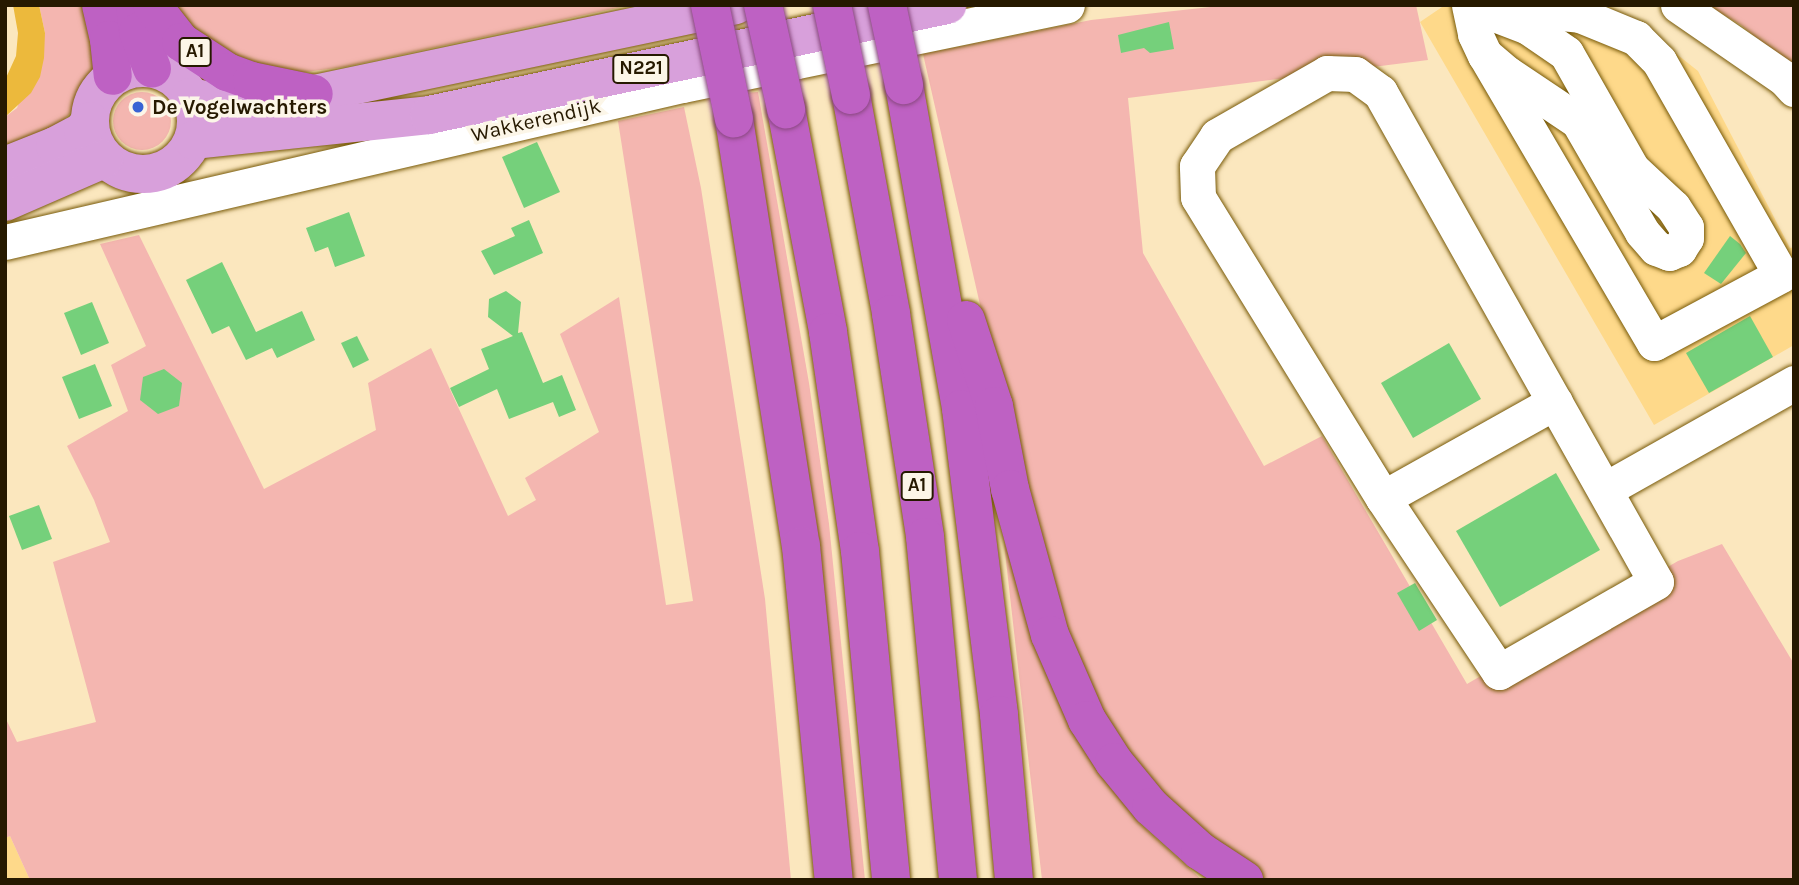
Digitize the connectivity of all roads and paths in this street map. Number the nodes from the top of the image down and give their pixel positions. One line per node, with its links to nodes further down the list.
1 (101, 5): 16 (highway)
2 (135, 5): 15 (highway, A1)
3 (152, 5): 18 (highway, A1)
4 (710, 5): 31 (highway, bridge)
5 (736, 5): 18 (main road, N221)
6 (763, 5): 32 (highway, bridge)
7 (832, 5): 33 (highway, A1, bridge)
8 (887, 5): 24 (highway, bridge)
9 (947, 5): 21 (main road, Wakkerendijk / N221)
10 (1068, 5): 26 (street, Wakkerendijk)
11 (1470, 5): 14 (street); 14 (street)
12 (1477, 5): 14 (street)
13 (1678, 5): 17 (street)
14 (1485, 55)
15 (152, 68): 16 (main road); 19 (main road)
16 (113, 76): 20 (main road)
17 (1794, 89)
18 (314, 94): 19 (main road, N221)
19 (190, 97): 21 (main road)
20 (90, 121): 22 (main road); 23 (main road)
21 (193, 139): 22 (main road)
22 (104, 159): 25 (main road)
23 (5, 166)
24 (925, 195): 34 (highway); 35 (highway)
25 (5, 202)
26 (5, 242)
27 (1794, 383): 29 (street)
28 (1555, 402): 29 (street); 30 (street); 30 (street)
29 (1606, 489): 30 (street)
30 (1383, 498)
31 (834, 880)
32 (891, 880)
33 (958, 880)
34 (1014, 880)
35 (1244, 880)

